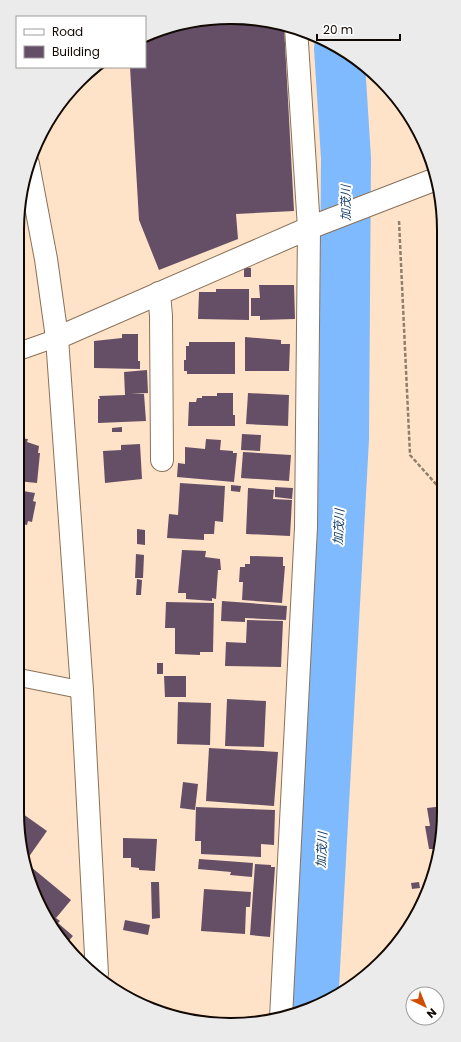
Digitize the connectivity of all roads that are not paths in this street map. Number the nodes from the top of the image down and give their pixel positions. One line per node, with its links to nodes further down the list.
1 (296, 35): 4 (street)
2 (31, 178): 6 (street)
3 (431, 180): 4 (street)
4 (308, 228): 5 (street); 12 (street)
5 (159, 293): 6 (street); 8 (street)
6 (57, 338): 7 (lane); 10 (street)
7 (24, 350)
8 (162, 460)
9 (24, 678): 10 (lane)
10 (82, 690): 11 (street)
11 (97, 969)
12 (281, 1012)

